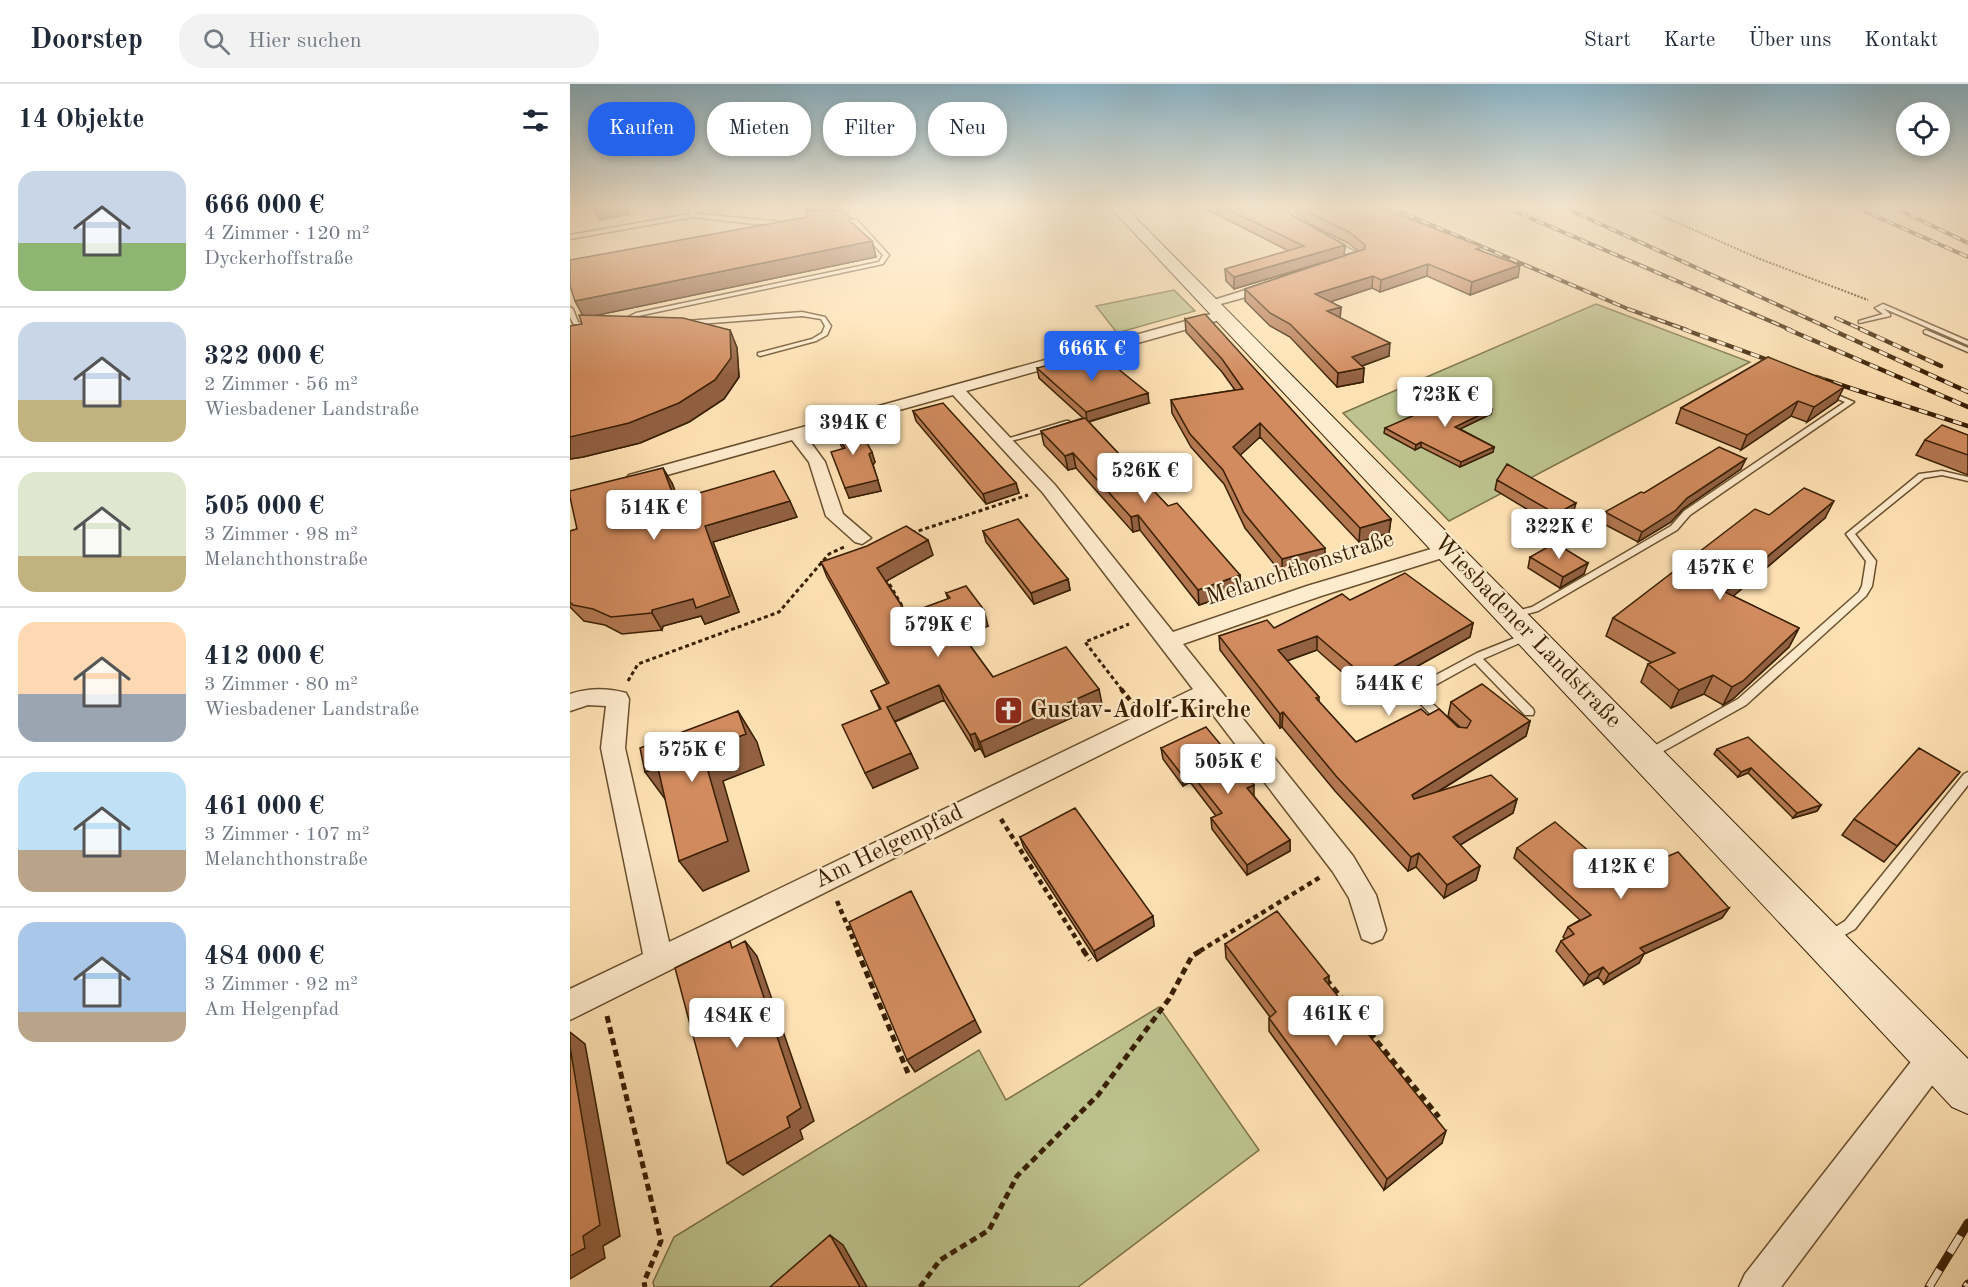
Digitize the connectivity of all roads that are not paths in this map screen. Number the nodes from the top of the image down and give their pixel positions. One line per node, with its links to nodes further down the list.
1 (876, 264): 12 (lane)
2 (1172, 264): 7 (main road, Wiesbadener Landstraße)
3 (1340, 264): 4 (street)
4 (1322, 270)
5 (1290, 280): 7 (street)
6 (570, 309): 11 (lane)
7 (1216, 309): 15 (street); 23 (main road, Wiesbadener Landstraße)
8 (1888, 315): 9 (lane); 13 (lane); 13 (lane)
9 (1862, 322)
10 (675, 324): 14 (lane)
11 (603, 326)
12 (632, 326)
13 (1967, 346)
14 (760, 354)
15 (956, 389): 18 (street); 19 (street)
16 (1818, 389): 24 (lane)
17 (1065, 423): 19 (lane)
18 (796, 434): 21 (street); 22 (street)
19 (1004, 441): 25 (street)
20 (1968, 479): 31 (lane)
21 (615, 485)
22 (862, 538)
23 (1448, 550): 24 (main road, Wiesbadener Landstraße); 25 (street, Melanchthonstraße)
24 (1520, 625): 26 (lane); 31 (main road, Wiesbadener Landstraße)
25 (1170, 641): 27 (street)
26 (1476, 657): 29 (lane); 30 (lane)
27 (1208, 691): 33 (street); 35 (street, Am Helgenpfad)
28 (570, 703): 35 (street)
29 (1529, 712)
30 (1453, 729)
31 (1646, 755): 34 (main road, Wiesbadener Landstraße)
32 (1968, 777): 34 (lane)
33 (1372, 930)
34 (1823, 941): 37 (main road, Wiesbadener Landstraße)
35 (659, 961): 36 (street, Am Helgenpfad)
36 (570, 1005)
37 (1935, 1056): 38 (main road, Wiesbadener Landstraße); 39 (street)
38 (1968, 1091)
39 (1758, 1287)

